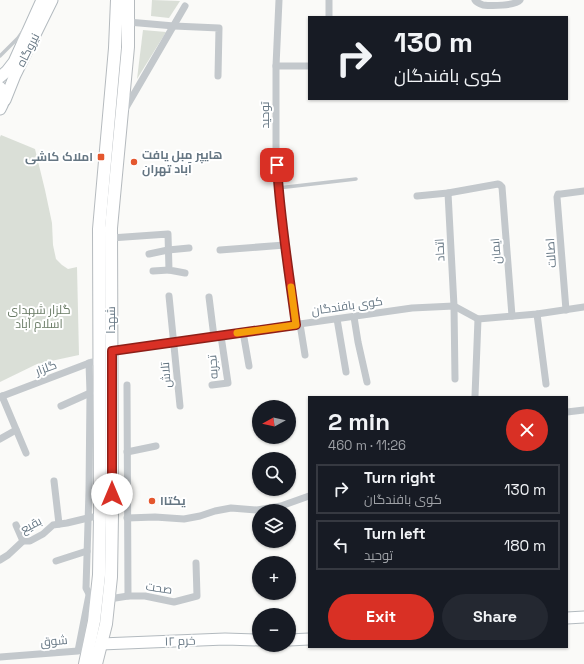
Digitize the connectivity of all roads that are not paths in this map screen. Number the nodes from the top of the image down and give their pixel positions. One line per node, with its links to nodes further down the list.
1 (42, 0): 10 (main road, نیروگاه)
2 (52, 0): 19 (main road, نیروگاه)
3 (117, 0): 15 (main road, شهدا)
4 (128, 0): 12 (main road, شهدا)
5 (279, 0): 17 (street, توحید)
6 (329, 0): 11 (street)
7 (475, 0): 8 (street)
8 (520, 0)
9 (185, 6): 13 (street)
10 (35, 16): 14 (lane); 19 (main road, نیروگاه)
11 (329, 16)
12 (128, 22): 13 (street); 16 (main road, شهدا)
13 (174, 26): 20 (street); 23 (street)
14 (0, 56)
15 (114, 60): 16 (main road); 54 (main road, شهدا)
16 (127, 61): 23 (main road, شهدا)
17 (276, 66): 18 (street); 25 (street, توحید)
18 (308, 66)
19 (7, 75): 22 (main road, نیروگاه)
20 (218, 76)
21 (0, 87): 22 (main road, نیروگاه)
22 (2, 104)
23 (122, 115): 29 (main road, شهدا)
24 (356, 179): 25 (lane)
25 (278, 188): 30 (street, توحید)
26 (584, 191): 42 (street, اصالت)
27 (448, 192): 28 (street); 40 (street, اتحاد); 45 (street, ایمان)
28 (417, 196)
29 (111, 238): 32 (street); 52 (main road, شهدا)
30 (285, 245): 33 (street); 48 (street, توحید)
31 (189, 248): 32 (street)
32 (168, 250): 34 (street); 35 (street)
33 (220, 250)
34 (150, 254)
35 (169, 270): 36 (street); 37 (street)
36 (153, 271)
37 (185, 273)
38 (169, 296): 51 (street, تلاش)
39 (209, 297): 50 (street)
40 (454, 306): 44 (street, کوی بافندگان); 47 (street); 57 (street, اتحاد)
41 (584, 307): 42 (street)
42 (566, 310): 43 (street)
43 (537, 314): 45 (street); 59 (street)
44 (354, 316): 46 (street, کوی بافندگان); 58 (street)
45 (512, 316): 47 (street)
46 (338, 319): 48 (street, کوی بافندگان); 56 (street)
47 (478, 319): 64 (street)
48 (298, 325): 49 (street, کوی بافندگان); 53 (street, توحید)
49 (243, 332): 50 (street, کوی بافندگان); 55 (street)
50 (218, 336): 51 (street, کوی بافندگان); 61 (street, تجربه)
51 (174, 342): 52 (street, کوی بافندگان); 66 (street, تلاش)
52 (112, 351): 87 (main road, شهدا)
53 (304, 355)
54 (94, 362): 62 (street); 63 (street, گلزار); 76 (main road, شهدا)
55 (249, 366)
56 (346, 372)
57 (455, 379)
58 (367, 382)
59 (546, 384)
60 (127, 385): 73 (street)
61 (212, 385)
62 (90, 393): 65 (street); 76 (street)
63 (1, 396): 69 (street)
64 (475, 396)
65 (61, 406)
66 (180, 406)
67 (584, 410): 68 (street)
68 (568, 412)
69 (16, 430): 70 (street); 72 (street)
70 (0, 439)
71 (156, 446): 73 (street)
72 (26, 452)
73 (127, 452): 77 (street)
74 (54, 481): 78 (street)
75 (308, 496): 77 (street)
76 (94, 517): 78 (street, بقیع); 81 (street); 88 (main road, شهدا)
77 (128, 518): 86 (street)
78 (59, 524): 80 (street, بقیع)
79 (16, 525): 80 (street)
80 (23, 541): 82 (street, بقیع)
81 (87, 551): 83 (street); 85 (street)
82 (0, 559)
83 (56, 561)
84 (196, 563): 86 (street, صحت)
85 (89, 595): 88 (street); 95 (street, شوق)
86 (128, 596): 87 (street, صحت)
87 (109, 599): 94 (main road, شهدا)
88 (96, 606): 96 (main road, شهدا)
89 (584, 617): 90 (main road)
90 (568, 618)
91 (308, 639): 93 (main road)
92 (252, 640): 94 (main road, خرم ۱۲)
93 (296, 640)
94 (99, 656)
95 (0, 657)
96 (85, 664)

